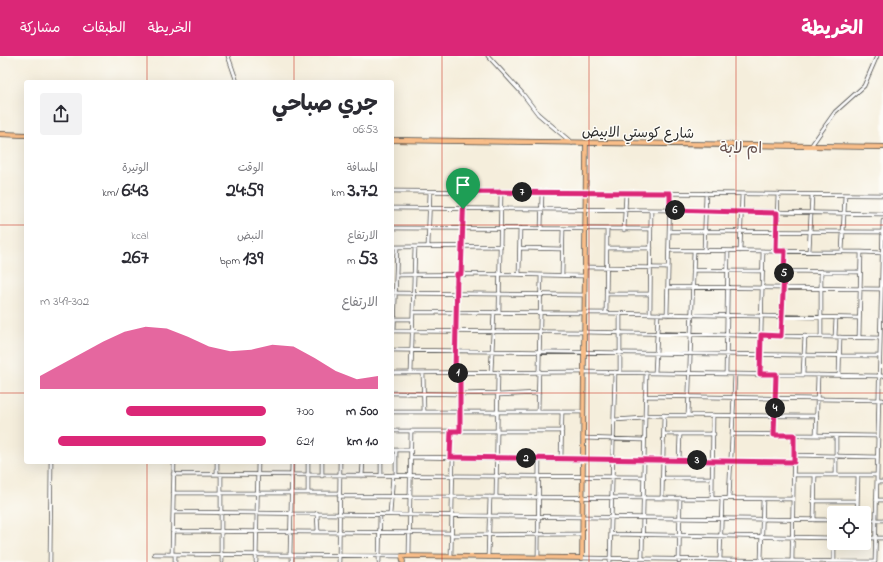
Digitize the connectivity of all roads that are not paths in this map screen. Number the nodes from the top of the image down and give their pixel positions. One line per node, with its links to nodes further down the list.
1 (228, 56): 4 (street)
2 (488, 56): 8 (street)
3 (877, 56): 10 (street)
4 (237, 80)
5 (0, 134): 6 (highway)
6 (24, 134)
7 (394, 140): 8 (highway, شارع كوستي الابيض)
8 (572, 142): 9 (highway, شارع كوستي الابيض)
9 (586, 143): 10 (highway, شارع كوستي الابيض); 17 (main road)
10 (811, 146): 11 (highway, شارع كوستي الابيض)
11 (883, 147)
12 (394, 192): 13 (street)
13 (430, 192): 14 (street); 27 (street)
14 (464, 192): 15 (street); 28 (street)
15 (501, 192): 16 (street); 29 (street)
16 (542, 192): 17 (street); 30 (street)
17 (585, 192): 18 (street); 31 (main road)
18 (626, 193): 19 (street); 32 (street)
19 (670, 193): 20 (street); 34 (street)
20 (706, 194): 21 (street); 35 (street)
21 (742, 194): 22 (street); 36 (street)
22 (778, 194): 23 (street); 37 (street)
23 (812, 195): 24 (street); 38 (street)
24 (845, 195): 25 (street); 39 (street)
25 (883, 196)
26 (394, 208): 27 (street)
27 (429, 208): 28 (street); 43 (street)
28 (463, 209): 29 (street); 44 (street)
29 (501, 209): 30 (street); 45 (street)
30 (542, 210): 31 (street); 47 (street)
31 (585, 210): 32 (street); 49 (main road)
32 (625, 210): 33 (street); 51 (street)
33 (652, 210): 34 (street); 52 (street)
34 (670, 210): 35 (street); 53 (street)
35 (705, 212): 36 (street); 55 (street)
36 (741, 212): 37 (street); 54 (street)
37 (777, 213): 38 (street); 56 (street)
38 (811, 213): 39 (street); 57 (street)
39 (844, 214): 40 (street); 58 (street)
40 (883, 214)
41 (883, 221): 59 (street)
42 (394, 228): 43 (street)
43 (429, 228): 44 (street); 61 (street)
44 (462, 228): 45 (street); 62 (street)
45 (501, 228): 46 (street); 63 (street)
46 (520, 228): 47 (street); 65 (street)
47 (541, 229): 48 (street)
48 (563, 229): 49 (street); 68 (street)
49 (585, 230): 50 (street); 82 (main road)
50 (607, 230): 51 (street); 66 (street)
51 (624, 230): 52 (street)
52 (651, 230): 67 (street)
53 (669, 231): 55 (street); 69 (street)
54 (740, 231): 55 (street); 56 (street); 73 (street)
55 (705, 232): 71 (street)
56 (776, 232): 57 (street); 75 (street)
57 (810, 232): 58 (street); 77 (street)
58 (843, 232): 59 (street); 78 (street)
59 (883, 232): 80 (street)
60 (414, 246): 61 (street); 64 (street); 93 (street)
61 (428, 246): 62 (street)
62 (462, 246): 63 (street); 94 (street)
63 (501, 246): 95 (street)
64 (397, 247): 81 (street)
65 (520, 248): 68 (street); 96 (street)
66 (607, 248): 67 (street); 83 (street)
67 (651, 248): 84 (street)
68 (562, 249): 99 (street)
69 (669, 250): 70 (street); 85 (street)
70 (694, 251): 71 (street); 86 (street)
71 (704, 251): 72 (street)
72 (728, 251): 73 (street); 87 (street)
73 (740, 251): 74 (street)
74 (763, 251): 75 (street); 88 (street)
75 (776, 251): 76 (street)
76 (785, 251): 77 (street); 89 (street)
77 (809, 251): 78 (street)
78 (842, 252): 79 (street)
79 (861, 252): 80 (street); 91 (street)
80 (882, 254): 92 (street)
81 (394, 266): 97 (street)
82 (584, 268): 83 (street); 100 (main road)
83 (606, 268): 84 (street); 116 (street)
84 (651, 268): 85 (street); 117 (street)
85 (668, 268): 102 (street)
86 (693, 270): 87 (street); 103 (street)
87 (727, 271): 88 (street); 104 (street)
88 (763, 271): 105 (street)
89 (784, 271): 90 (street); 106 (street)
90 (821, 271): 91 (street); 107 (street)
91 (860, 272): 108 (street)
92 (882, 272): 109 (street)
93 (414, 274): 94 (street); 97 (street); 111 (street)
94 (459, 274): 95 (street); 112 (street)
95 (501, 274): 96 (street); 113 (street)
96 (519, 274): 98 (street)
97 (396, 275): 101 (street)
98 (541, 275): 99 (street); 114 (street)
99 (562, 275): 100 (street)
100 (584, 276): 115 (main road)
101 (394, 287)
102 (668, 287): 103 (street); 129 (street)
103 (693, 288): 104 (street); 130 (street)
104 (727, 288): 105 (street); 131 (street)
105 (762, 289): 106 (street); 132 (street)
106 (784, 289): 107 (street); 133 (street)
107 (821, 289): 108 (street); 134 (street)
108 (860, 289): 109 (street); 136 (street)
109 (881, 290): 118 (street)
110 (394, 293): 111 (street)
111 (413, 293): 112 (street); 119 (street)
112 (457, 294): 113 (street); 120 (street)
113 (500, 294): 114 (street); 122 (street)
114 (541, 294): 115 (street); 123 (street)
115 (584, 294): 124 (main road)
116 (606, 294): 117 (street); 125 (street)
117 (650, 294): 127 (street)
118 (882, 310): 139 (street)
119 (413, 312): 120 (street); 138 (street)
120 (456, 312): 121 (street); 142 (street)
121 (494, 312): 122 (street); 145 (street)
122 (499, 312): 123 (street)
123 (540, 312): 124 (street); 143 (street)
124 (584, 313): 125 (street); 144 (main road)
125 (606, 313): 126 (street)
126 (620, 313): 127 (street); 146 (street)
127 (650, 314): 128 (street)
128 (658, 314): 129 (street); 147 (street)
129 (667, 315): 130 (street)
130 (692, 315): 131 (street); 148 (street)
131 (727, 316): 132 (street); 149 (street)
132 (762, 317): 133 (street); 150 (street)
133 (782, 318): 134 (street); 151 (street)
134 (821, 318): 135 (street); 153 (street)
135 (836, 318): 136 (street); 154 (street)
136 (859, 318): 156 (street)
137 (394, 319): 138 (street)
138 (412, 319): 141 (street)
139 (882, 330): 157 (street)
140 (394, 331): 141 (street)
141 (412, 332): 142 (street); 161 (street)
142 (456, 332): 145 (street); 160 (street)
143 (540, 332): 144 (street); 145 (street); 163 (street)
144 (584, 332): 146 (street); 164 (main road)
145 (493, 333): 162 (street)
146 (620, 333): 147 (street); 165 (street)
147 (656, 333): 148 (street); 166 (street)
148 (691, 334): 149 (street); 167 (street)
149 (727, 335): 150 (street); 168 (street)
150 (761, 335): 151 (street); 169 (street)
151 (781, 336): 152 (street)
152 (805, 336): 153 (street); 170 (street)
153 (821, 337): 154 (street)
154 (835, 337): 155 (street)
155 (840, 337): 156 (street); 171 (street)
156 (859, 337): 157 (street)
157 (880, 338): 158 (street)
158 (881, 349): 172 (street)
159 (394, 350): 161 (street)
160 (455, 350): 161 (street); 162 (street); 183 (street)
161 (412, 351): 181 (street)
162 (492, 351): 163 (street); 173 (street)
163 (540, 351): 164 (street); 175 (street)
164 (584, 352): 165 (street); 176 (main road)
165 (620, 353): 166 (street); 178 (street)
166 (656, 354): 167 (street); 185 (street)
167 (690, 354): 168 (street); 186 (street)
168 (726, 355): 169 (street); 187 (street)
169 (761, 355): 170 (street); 189 (street)
170 (804, 355): 171 (street); 191 (street)
171 (840, 356): 172 (street); 193 (street)
172 (880, 356): 194 (street)
173 (491, 372): 174 (street); 184 (street)
174 (498, 372): 175 (street); 199 (street)
175 (539, 372): 176 (street); 197 (street)
176 (584, 372): 177 (street); 213 (main road)
177 (615, 372): 178 (street); 221 (street)
178 (620, 372): 179 (street)
179 (646, 372): 185 (street); 200 (street)
180 (394, 373): 181 (street)
181 (411, 373): 182 (street)
182 (423, 373): 183 (street); 196 (street)
183 (455, 373): 184 (street)
184 (460, 373): 198 (street)
185 (655, 373): 186 (street)
186 (690, 373): 187 (street); 201 (street)
187 (726, 374): 188 (street)
188 (735, 374): 189 (street); 202 (street)
189 (760, 374): 190 (street)
190 (776, 374): 191 (street); 203 (street)
191 (803, 374): 192 (street)
192 (818, 375): 193 (street); 204 (street)
193 (839, 375): 194 (street)
194 (881, 376): 205 (street)
195 (394, 393): 196 (street)
196 (423, 393): 198 (street); 208 (street)
197 (539, 393): 199 (street); 211 (street)
198 (460, 394): 199 (street); 209 (street)
199 (498, 394): 210 (street)
200 (645, 396): 201 (street); 220 (street)
201 (689, 396): 202 (street); 215 (street)
202 (734, 397): 203 (street); 217 (street)
203 (776, 398): 204 (street); 218 (street)
204 (817, 399): 205 (street); 219 (street)
205 (879, 400): 206 (street); 222 (street)
206 (883, 400)
207 (394, 412): 208 (street)
208 (424, 412): 209 (street)
209 (460, 412): 210 (street); 227 (street)
210 (498, 412): 211 (street); 228 (street)
211 (538, 412): 212 (street)
212 (562, 412): 213 (street); 229 (street)
213 (583, 412): 238 (main road)
214 (664, 415): 215 (street); 220 (street); 230 (street)
215 (688, 415): 216 (street)
216 (713, 415): 217 (street); 232 (street)
217 (733, 415): 218 (street); 233 (street)
218 (775, 416): 219 (street); 234 (street)
219 (817, 416): 236 (street)
220 (645, 417): 221 (street); 241 (street)
221 (614, 420): 240 (street)
222 (878, 420): 223 (street); 239 (street)
223 (883, 420)
224 (394, 431): 225 (street)
225 (411, 431): 226 (street); 244 (street)
226 (451, 431): 227 (street); 248 (street)
227 (460, 431): 228 (street)
228 (497, 431): 229 (street); 249 (street)
229 (562, 431): 252 (street)
230 (664, 434): 231 (street); 257 (street)
231 (680, 434): 232 (street); 258 (street)
232 (714, 434): 259 (street)
233 (732, 434): 234 (street); 260 (street)
234 (774, 435): 235 (street)
235 (794, 435): 236 (street); 245 (street)
236 (816, 435): 237 (street)
237 (836, 436): 239 (street); 246 (street)
238 (583, 438): 240 (street); 253 (main road)
239 (878, 438): 242 (street); 251 (street)
240 (613, 439): 241 (street); 254 (street)
241 (644, 440): 255 (street)
242 (883, 440)
243 (396, 450): 244 (street); 278 (street)
244 (411, 450): 247 (street)
245 (794, 455): 246 (street); 261 (street)
246 (836, 456): 251 (street); 284 (street)
247 (411, 457): 248 (street); 279 (street)
248 (451, 457): 249 (street); 280 (street)
249 (497, 458): 250 (street); 281 (street)
250 (538, 458): 252 (street); 291 (street)
251 (877, 458): 256 (street); 286 (street)
252 (561, 459): 253 (street)
253 (583, 459): 254 (street); 292 (main road)
254 (613, 459): 255 (street); 293 (street)
255 (644, 459): 257 (street); 294 (street)
256 (883, 459)
257 (663, 460): 258 (street); 295 (street)
258 (679, 460): 259 (street)
259 (713, 461): 260 (street); 296 (street)
260 (731, 461): 261 (street); 318 (street)
261 (794, 462): 282 (street)
262 (51, 464): 400 (street)
263 (174, 464): 272 (street)
264 (217, 464): 273 (street)
265 (258, 464): 275 (street)
266 (292, 464): 276 (street)
267 (308, 464): 287 (street)
268 (322, 464): 288 (street)
269 (340, 464): 289 (street)
270 (362, 464): 290 (street)
271 (381, 464): 277 (street)
272 (173, 474): 273 (street); 299 (street)
273 (217, 474): 274 (street)
274 (222, 474): 275 (street); 300 (street)
275 (257, 475): 276 (street); 301 (street)
276 (291, 475): 287 (street); 302 (street)
277 (381, 475): 278 (street); 290 (street)
278 (394, 475): 279 (street); 305 (street)
279 (410, 475): 280 (street); 306 (street)
280 (453, 475): 281 (street); 307 (street)
281 (496, 475): 291 (street); 309 (street)
282 (793, 475): 283 (street); 320 (street)
283 (815, 475): 284 (street); 323 (street)
284 (836, 475): 285 (street)
285 (858, 475): 286 (street); 324 (street)
286 (877, 475): 297 (street)
287 (308, 476): 288 (street); 303 (street)
288 (322, 476): 289 (street)
289 (340, 476): 290 (street); 304 (street)
290 (362, 476)
291 (538, 476): 292 (street); 310 (street)
292 (582, 477): 293 (street); 311 (main road)
293 (612, 477): 294 (street); 312 (street)
294 (644, 477): 313 (street)
295 (662, 478): 296 (street); 314 (street)
296 (712, 478): 316 (street)
297 (877, 482): 298 (street); 321 (street)
298 (883, 482)
299 (173, 493): 300 (street); 326 (street)
300 (221, 493): 301 (street); 327 (street)
301 (256, 493): 302 (street); 328 (street)
302 (291, 493): 303 (street); 329 (street)
303 (308, 493): 304 (street)
304 (339, 494): 305 (street); 331 (street)
305 (392, 496): 306 (street); 333 (street)
306 (410, 496): 307 (street); 334 (street)
307 (452, 497): 308 (street); 335 (street)
308 (490, 497): 309 (street); 336 (street)
309 (496, 497): 310 (street)
310 (538, 497): 311 (street); 337 (street)
311 (582, 497): 312 (street); 338 (main road)
312 (612, 497): 313 (street); 339 (street)
313 (643, 498): 314 (street); 340 (street)
314 (662, 498): 315 (street)
315 (680, 498): 316 (street); 341 (street)
316 (712, 498): 317 (street)
317 (722, 498): 318 (street); 342 (street)
318 (729, 498): 319 (street)
319 (763, 499): 320 (street); 343 (street)
320 (793, 499): 344 (street)
321 (876, 500): 322 (street); 348 (street)
322 (883, 500)
323 (813, 501): 324 (street); 345 (street)
324 (857, 502): 325 (street)
325 (857, 506)
326 (173, 512): 327 (street); 350 (street)
327 (221, 512): 328 (street); 351 (street)
328 (256, 513): 329 (street); 352 (street)
329 (291, 513): 330 (street); 353 (street)
330 (317, 513): 331 (street); 354 (street)
331 (339, 514): 332 (street); 355 (street)
332 (380, 514): 333 (street); 356 (street)
333 (390, 514): 334 (street)
334 (410, 514): 335 (street); 357 (street)
335 (452, 515): 336 (street); 358 (street)
336 (489, 516): 337 (street); 361 (street)
337 (538, 516): 338 (street); 362 (street)
338 (582, 517): 339 (street); 359 (main road)
339 (612, 517): 340 (street); 360 (street)
340 (643, 518): 341 (street); 363 (street)
341 (680, 518): 342 (street); 364 (street)
342 (722, 519): 343 (street); 365 (street)
343 (762, 519): 344 (street); 366 (street)
344 (793, 520): 345 (street); 367 (street)
345 (814, 520): 346 (street)
346 (827, 520)
347 (871, 520): 348 (street)
348 (876, 520): 349 (street); 370 (street)
349 (883, 520)
350 (172, 531): 351 (street); 374 (street)
351 (221, 531): 352 (street); 375 (street)
352 (256, 531): 353 (street); 376 (street)
353 (290, 531): 354 (street); 377 (street)
354 (318, 532): 355 (street)
355 (339, 532): 356 (street); 378 (street)
356 (379, 533): 357 (street); 379 (street)
357 (409, 533): 358 (street); 381 (street)
358 (451, 534): 361 (street); 383 (street)
359 (582, 534): 362 (street); 389 (main road)
360 (611, 534): 363 (street); 388 (street)
361 (488, 535): 362 (street); 385 (street)
362 (538, 535): 387 (street)
363 (642, 536): 364 (street); 391 (street)
364 (679, 536): 365 (street); 392 (street)
365 (721, 536): 366 (street); 393 (street)
366 (762, 537): 367 (street); 394 (street)
367 (792, 537): 368 (street); 398 (street)
368 (827, 538)
369 (871, 538): 370 (street)
370 (876, 538): 371 (street); 414 (street)
371 (883, 538)
372 (834, 550): 399 (street)
373 (154, 554): 374 (street)
374 (174, 554): 375 (street); 401 (street)
375 (221, 555): 376 (street); 402 (street)
376 (256, 555): 377 (street); 403 (street)
377 (291, 555): 378 (street); 404 (street)
378 (339, 555): 379 (street); 405 (street)
379 (379, 556): 380 (street); 406 (street)
380 (402, 556): 381 (main road); 407 (main road)
381 (409, 556): 382 (main road)
382 (439, 556): 383 (main road); 408 (street)
383 (451, 556): 384 (main road)
384 (481, 557): 385 (main road); 409 (street)
385 (488, 557): 386 (main road)
386 (513, 557): 387 (main road); 410 (street)
387 (538, 557): 390 (main road)
388 (610, 558): 389 (street); 391 (street); 411 (street)
389 (580, 559): 390 (main road)
390 (548, 560)
391 (644, 560): 392 (street)
392 (679, 560): 395 (street)
393 (720, 560): 395 (street); 396 (street)
394 (761, 560): 396 (street); 397 (street)
395 (710, 561)
396 (738, 561)
397 (779, 561): 398 (street)
398 (792, 561): 412 (street)
399 (834, 561): 412 (street); 413 (street)
400 (50, 562)
401 (175, 562)
402 (222, 562)
403 (256, 562)
404 (292, 562)
405 (339, 562)
406 (379, 562)
407 (403, 562)
408 (440, 562)
409 (481, 562)
410 (513, 562)
411 (610, 562)
412 (824, 562)
413 (865, 562): 414 (street)
414 (875, 562)

